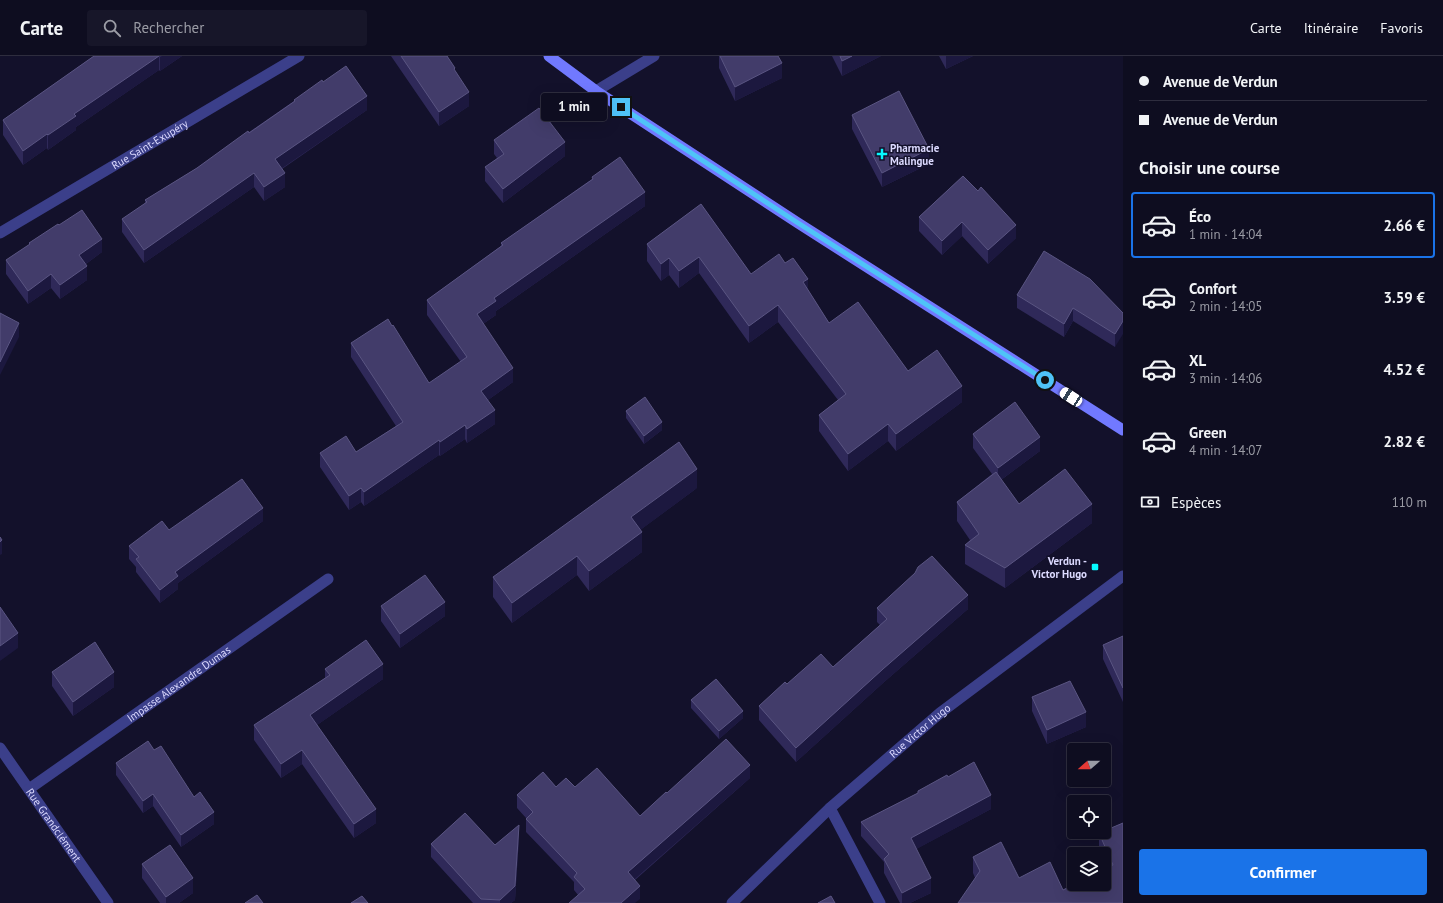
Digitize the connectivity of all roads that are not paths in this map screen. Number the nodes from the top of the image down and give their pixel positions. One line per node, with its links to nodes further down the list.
1 (299, 56): 5 (street, Rue Saint-Exupéry)
2 (549, 56): 4 (main road)
3 (654, 56): 4 (street)
4 (596, 91): 6 (main road)
5 (0, 233)
6 (1123, 430)
7 (1123, 576): 11 (street, Rue Victor Hugo)
8 (328, 579): 10 (street, Impasse Alexandre Dumas)
9 (0, 748): 10 (street, Rue Grandclément)
10 (29, 790): 12 (street, Rue Grandclément)
11 (830, 808): 13 (street, Rue Victor Hugo); 14 (street)
12 (108, 903)
13 (732, 903)
14 (880, 903)

